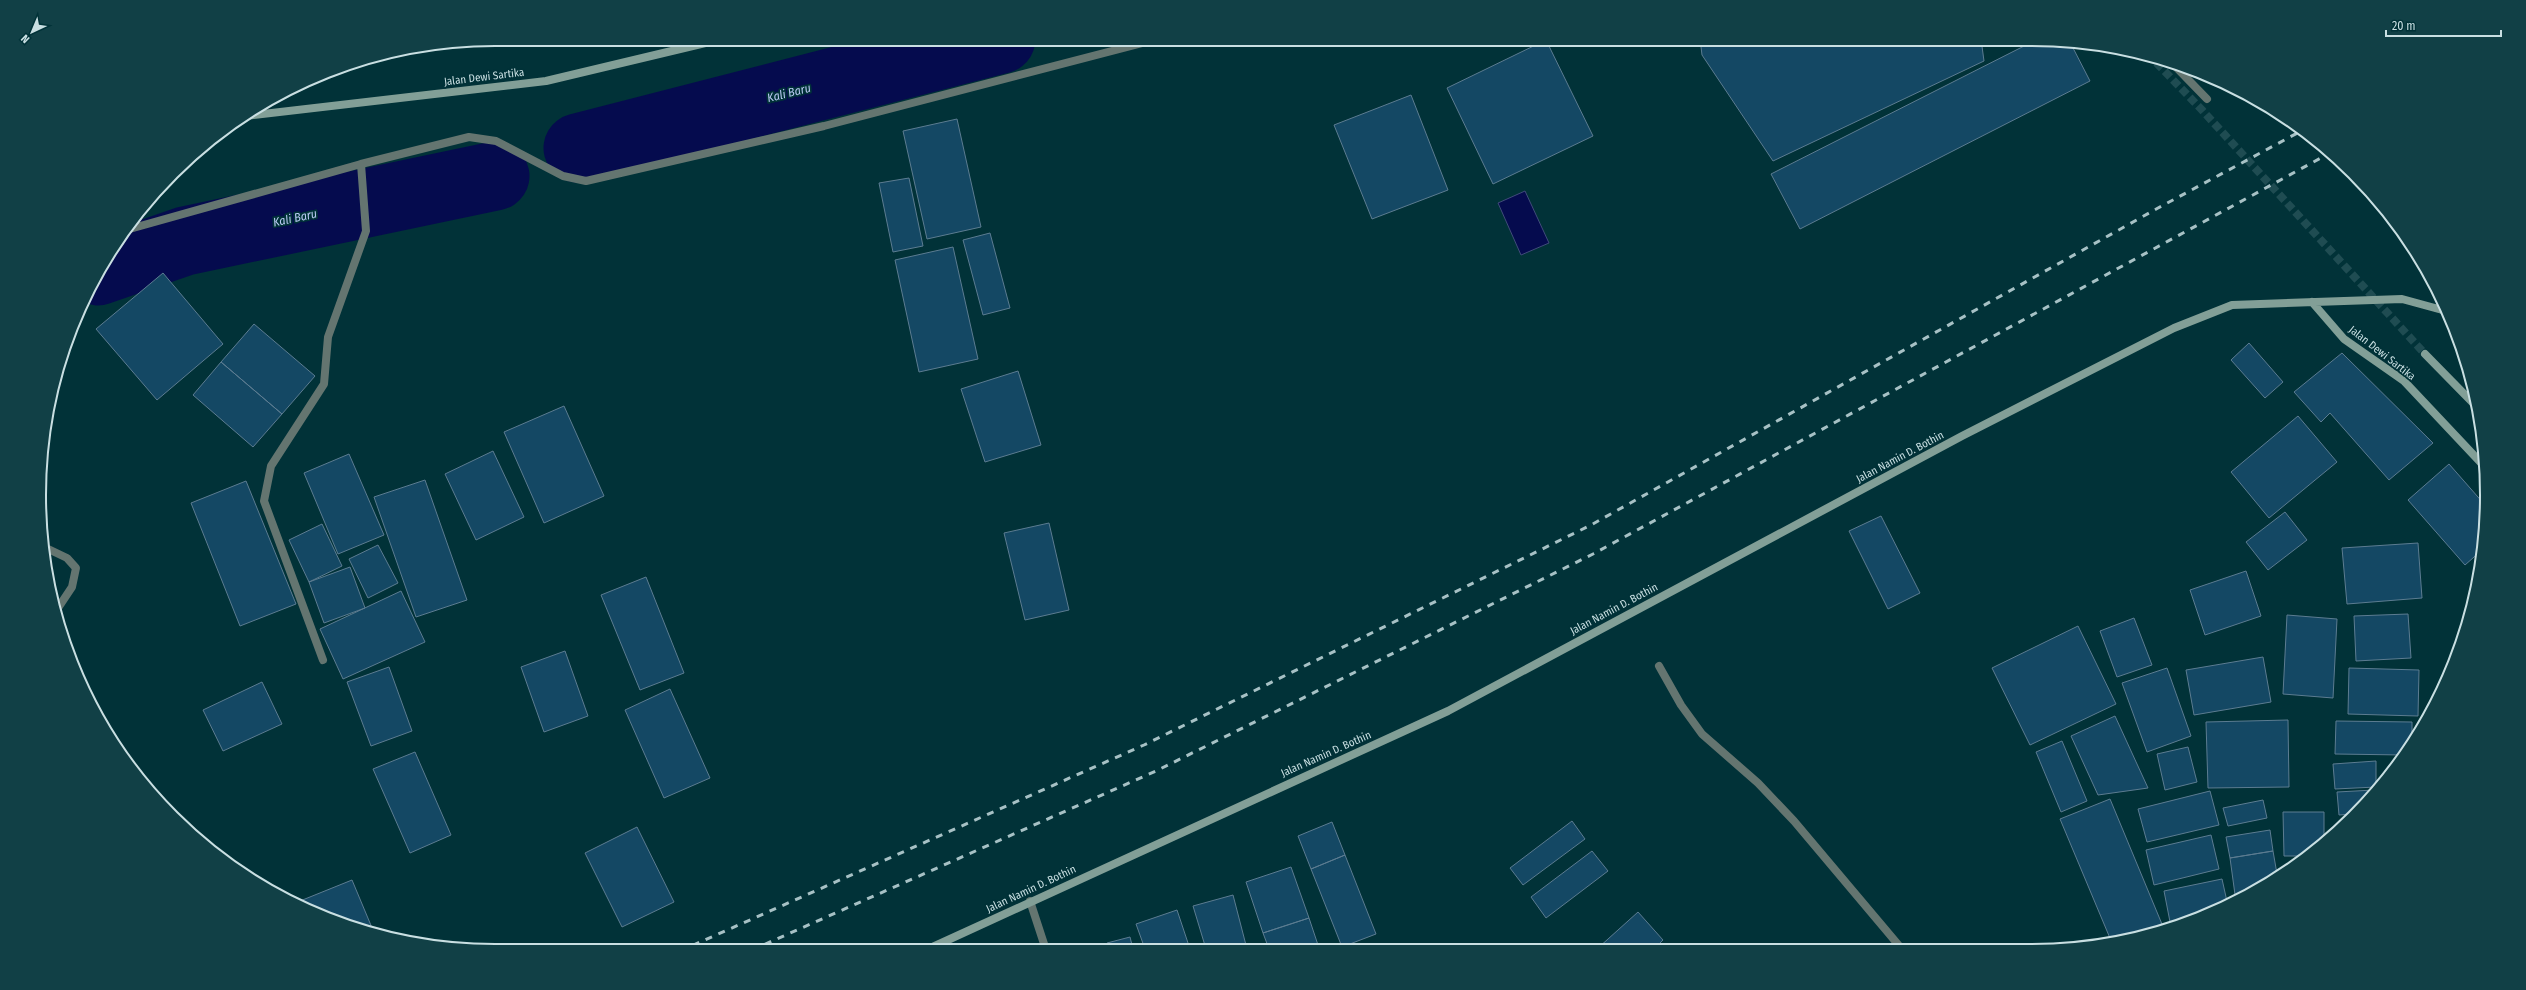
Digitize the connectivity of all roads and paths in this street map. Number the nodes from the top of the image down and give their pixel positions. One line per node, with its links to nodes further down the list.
1 (693, 46): 5 (street, Jalan Dewi Sartika)
2 (1131, 46): 6 (street)
3 (2181, 72): 4 (street)
4 (2207, 99)
5 (257, 115)
6 (361, 164): 7 (street); 15 (street)
7 (135, 227)
8 (2312, 302): 9 (street); 12 (street, Jalan Dewi Sartika); 17 (street, Jalan Namin D. Bothin)
9 (2440, 309)
10 (2425, 354): 11 (street)
11 (2469, 399)
12 (2478, 460)
13 (49, 549): 14 (street)
14 (60, 605)
15 (323, 660)
16 (1660, 666): 20 (street)
17 (1030, 901): 18 (street, Jalan Namin D. Bothin); 19 (street)
18 (939, 944)
19 (1044, 944)
20 (1898, 944)

